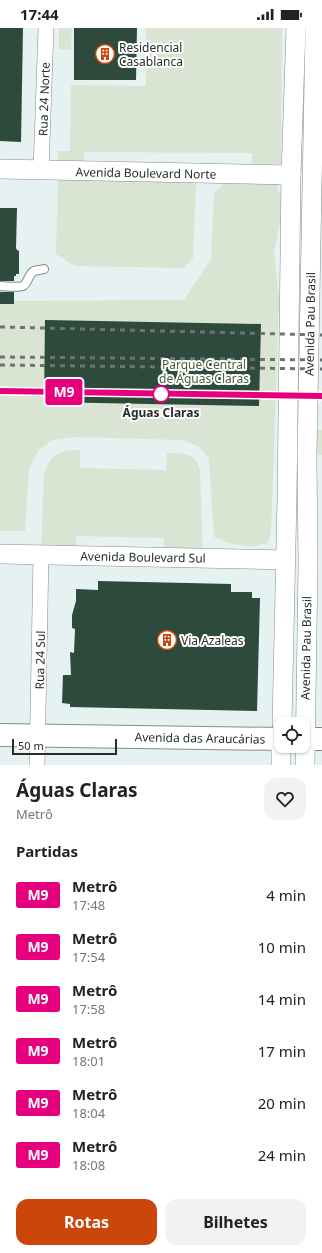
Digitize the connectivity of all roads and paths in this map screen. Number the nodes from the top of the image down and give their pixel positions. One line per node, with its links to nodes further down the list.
1 (46, 28): 5 (street, Rua 24 Norte)
2 (296, 28): 6 (street, Avenida Pau Brasil)
3 (315, 28): 7 (street, Avenida Pau Brasil)
4 (0, 169): 5 (street, Avenida Boulevard Norte)
5 (41, 171): 6 (street, Avenida Boulevard Norte)
6 (291, 175): 12 (street, Avenida Pau Brasil)
7 (317, 179): 13 (street, Avenida Pau Brasil)
8 (44, 269): 9 (lane)
9 (0, 286)
10 (0, 554): 11 (street, Avenida Boulevard Sul)
11 (41, 555): 12 (street, Avenida Boulevard Sul); 16 (street, Rua 24 Sul)
12 (286, 560): 14 (street, Avenida Pau Brasil)
13 (315, 565): 18 (street, Avenida Pau Brasil)
14 (282, 717)
15 (0, 735): 16 (main road, Avenida das Araucárias)
16 (38, 736): 17 (main road, Avenida das Araucárias); 21 (street, Rua 24 Sul)
17 (274, 739)
18 (310, 739)
19 (281, 753): 22 (street)
20 (307, 753): 23 (street, Avenida Pau Brasil)
21 (37, 765)
22 (281, 765)
23 (305, 765)

